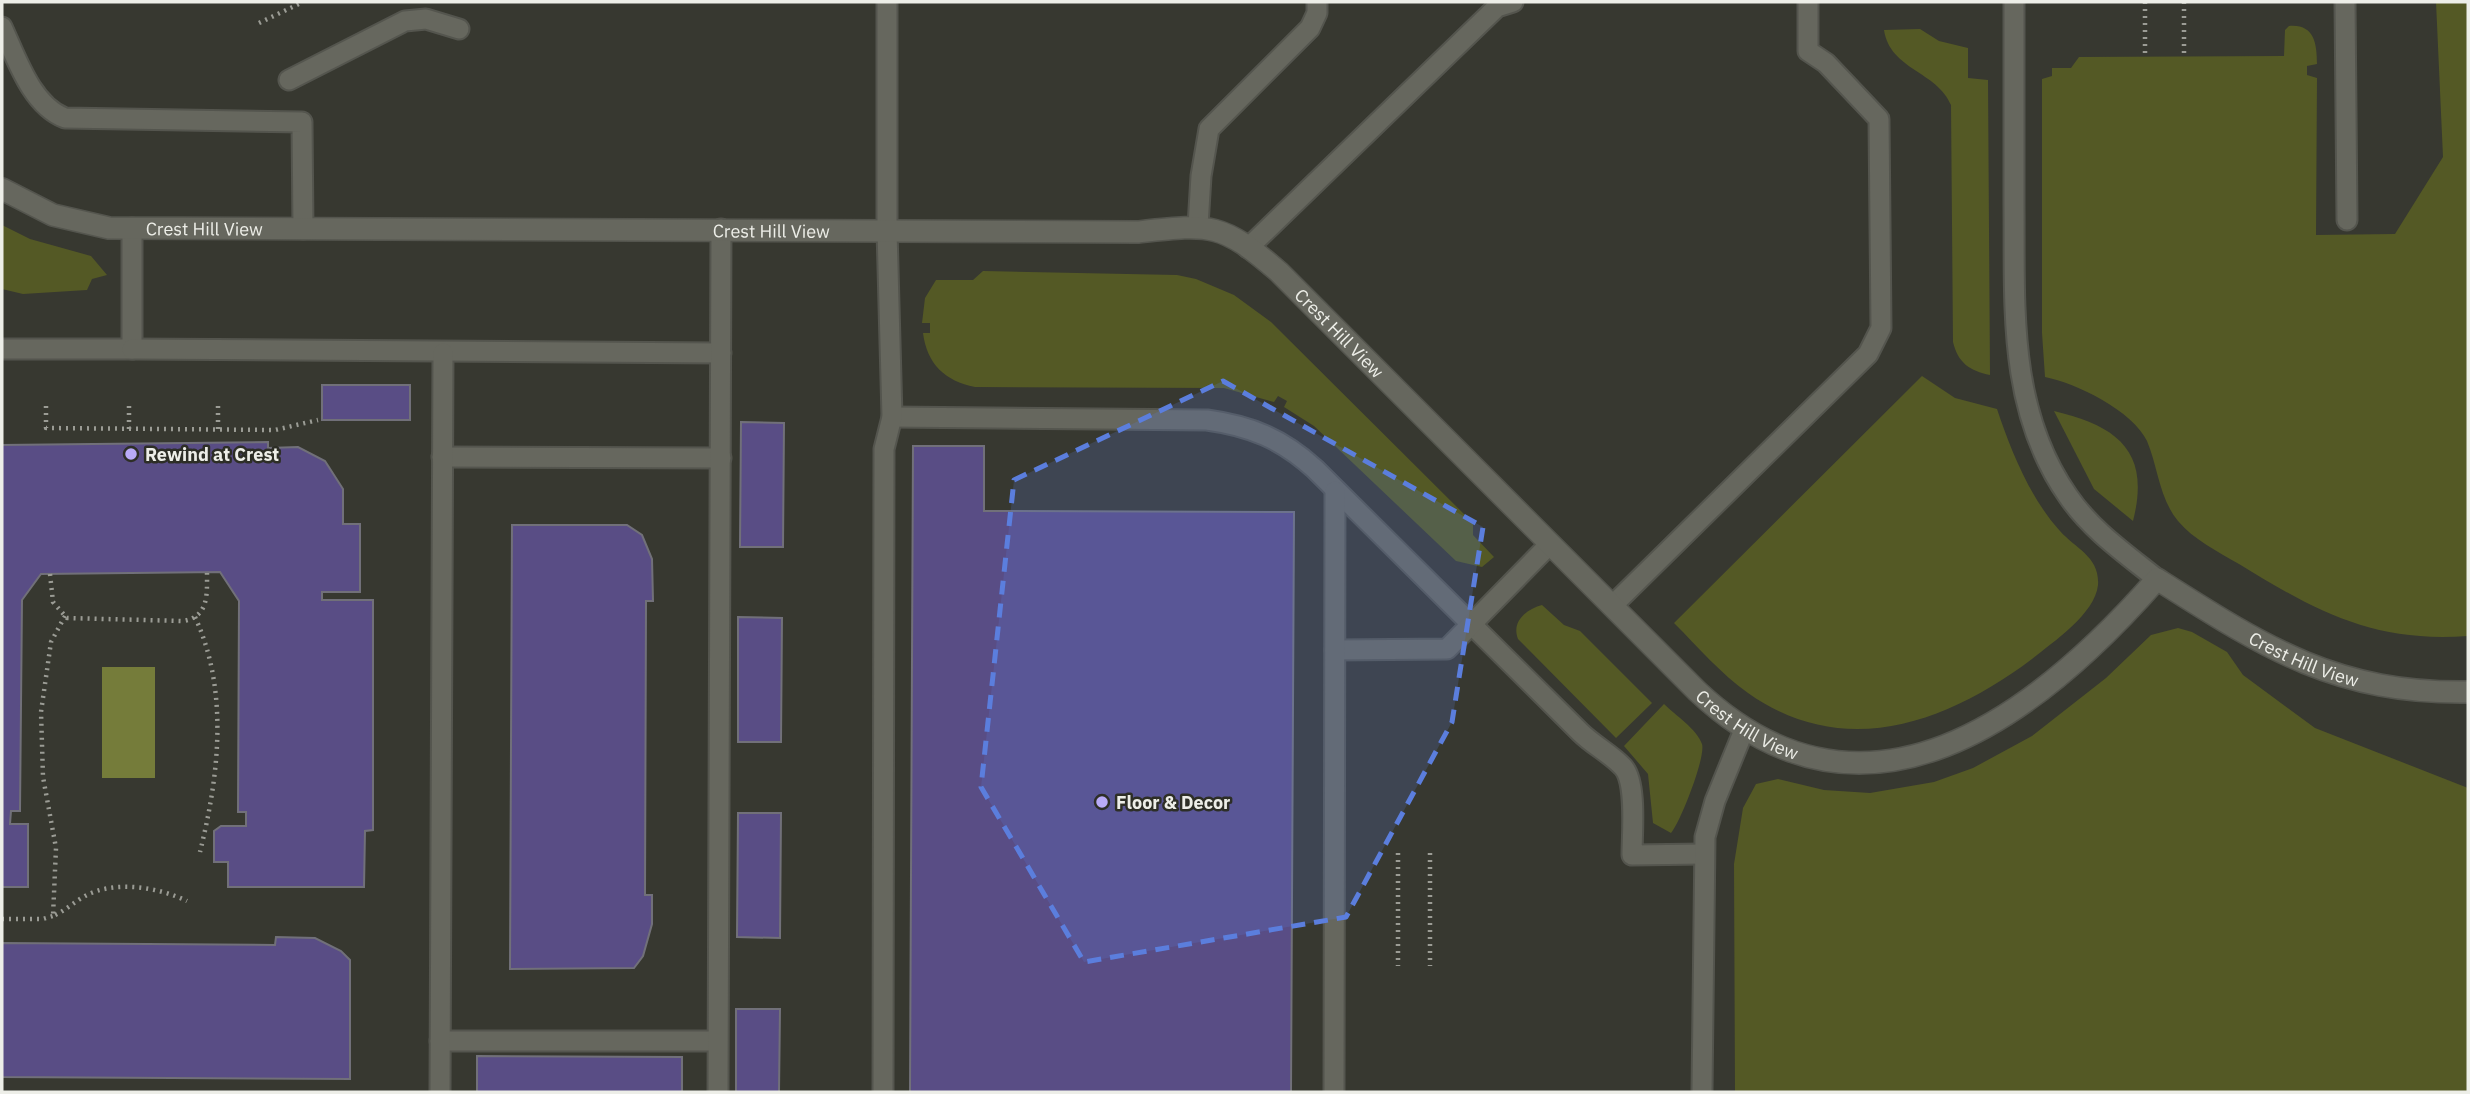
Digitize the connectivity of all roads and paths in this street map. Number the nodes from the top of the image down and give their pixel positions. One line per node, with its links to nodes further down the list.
1 (303, 2): 11 (path)
2 (887, 2): 23 (lane)
3 (1317, 2): 19 (lane)
4 (1513, 2): 24 (lane)
5 (1808, 2): 43 (lane)
6 (2014, 2): 42 (lane)
7 (2145, 2): 14 (path)
8 (2184, 2): 15 (path)
9 (2345, 2): 18 (lane)
10 (415, 10): 13 (lane); 16 (lane)
11 (260, 23)
12 (2, 27): 21 (lane)
13 (459, 29)
14 (2145, 53)
15 (2184, 53)
16 (289, 80)
17 (2, 189): 20 (street, Crest Hill View)
18 (2347, 220)
19 (1198, 226): 23 (street, Crest Hill View); 24 (street, Crest Hill View)
20 (132, 229): 21 (street, Crest Hill View); 26 (lane)
21 (303, 229): 22 (street, Crest Hill View)
22 (720, 229): 23 (street, Crest Hill View); 28 (lane)
23 (887, 230): 32 (lane)
24 (1248, 248): 39 (street, Crest Hill View)
25 (2, 349): 26 (lane)
26 (132, 349): 27 (lane)
27 (443, 353): 28 (lane); 36 (lane)
28 (721, 353): 37 (lane)
29 (46, 406): 34 (path)
30 (130, 406): 34 (path)
31 (218, 406): 35 (path)
32 (892, 417): 38 (lane); 63 (lane)
33 (318, 420): 35 (path)
34 (130, 429): 35 (path)
35 (218, 429)
36 (442, 457): 37 (lane); 59 (lane)
37 (720, 458): 60 (lane)
38 (1335, 491): 46 (lane); 47 (lane)
39 (1550, 544): 43 (street, Crest Hill View); 46 (lane)
40 (207, 573): 45 (path)
41 (50, 574): 44 (path)
42 (2157, 579): 48 (street, Crest Hill View); 49 (street, Crest Hill View)
43 (1612, 606): 49 (street, Crest Hill View)
44 (65, 616): 45 (path); 55 (path)
45 (195, 617): 50 (path)
46 (1473, 623): 47 (lane); 53 (lane)
47 (1335, 650): 64 (lane)
48 (2468, 692)
49 (1744, 730): 53 (lane)
50 (201, 852)
51 (1398, 853): 57 (path)
52 (1430, 853): 58 (path)
53 (1703, 854): 65 (lane)
54 (187, 901): 55 (path)
55 (53, 916): 56 (path)
56 (2, 919)
57 (1398, 966)
58 (1430, 966)
59 (440, 1041): 60 (lane); 61 (lane)
60 (717, 1041): 62 (lane)
61 (440, 1092)
62 (718, 1092)
63 (883, 1092)
64 (1334, 1092)
65 (1702, 1092)

